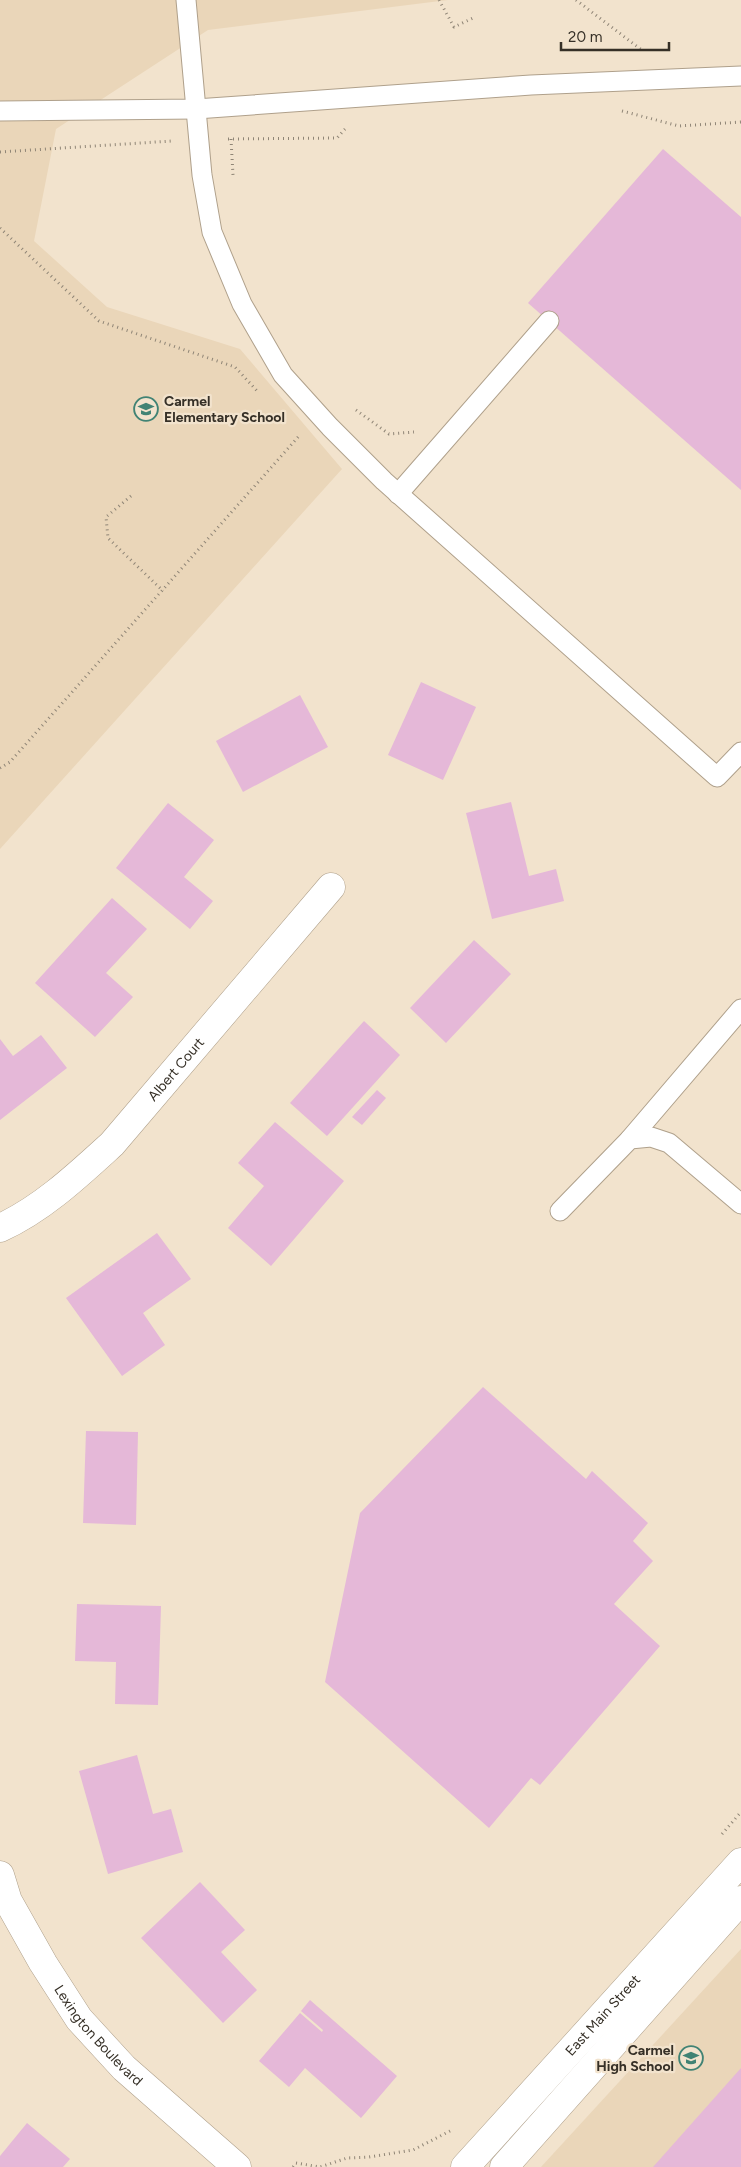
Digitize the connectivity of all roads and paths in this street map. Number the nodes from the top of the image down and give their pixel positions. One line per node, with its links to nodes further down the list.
1 (186, 0): 7 (lane)
2 (439, 0): 4 (path)
3 (576, 0): 5 (path)
4 (473, 18)
5 (651, 50)
6 (741, 76): 7 (lane)
7 (196, 109): 9 (lane); 23 (lane)
8 (620, 110): 11 (path)
9 (0, 112)
10 (352, 121): 13 (path)
11 (741, 122)
12 (223, 139): 13 (path)
13 (231, 139): 16 (path)
14 (165, 142): 15 (path)
15 (0, 152)
16 (233, 176)
17 (0, 228): 19 (path)
18 (549, 321): 23 (lane)
19 (260, 395)
20 (355, 410): 22 (path)
21 (293, 429): 25 (path)
22 (418, 432)
23 (398, 494): 26 (lane)
24 (131, 496): 25 (path)
25 (163, 591): 27 (path)
26 (741, 752)
27 (0, 768)
28 (331, 887): 33 (street, Albert Court)
29 (741, 1009): 30 (lane)
30 (630, 1139): 31 (lane); 32 (lane)
31 (741, 1204)
32 (560, 1211)
33 (0, 1228)
34 (741, 1862): 40 (street, East Main Street)
35 (0, 1875): 38 (street, Lexington Boulevard)
36 (741, 1900): 41 (street, East Main Street)
37 (449, 2133): 39 (path)
38 (237, 2167)
39 (293, 2167)
40 (464, 2167)
41 (504, 2167)

